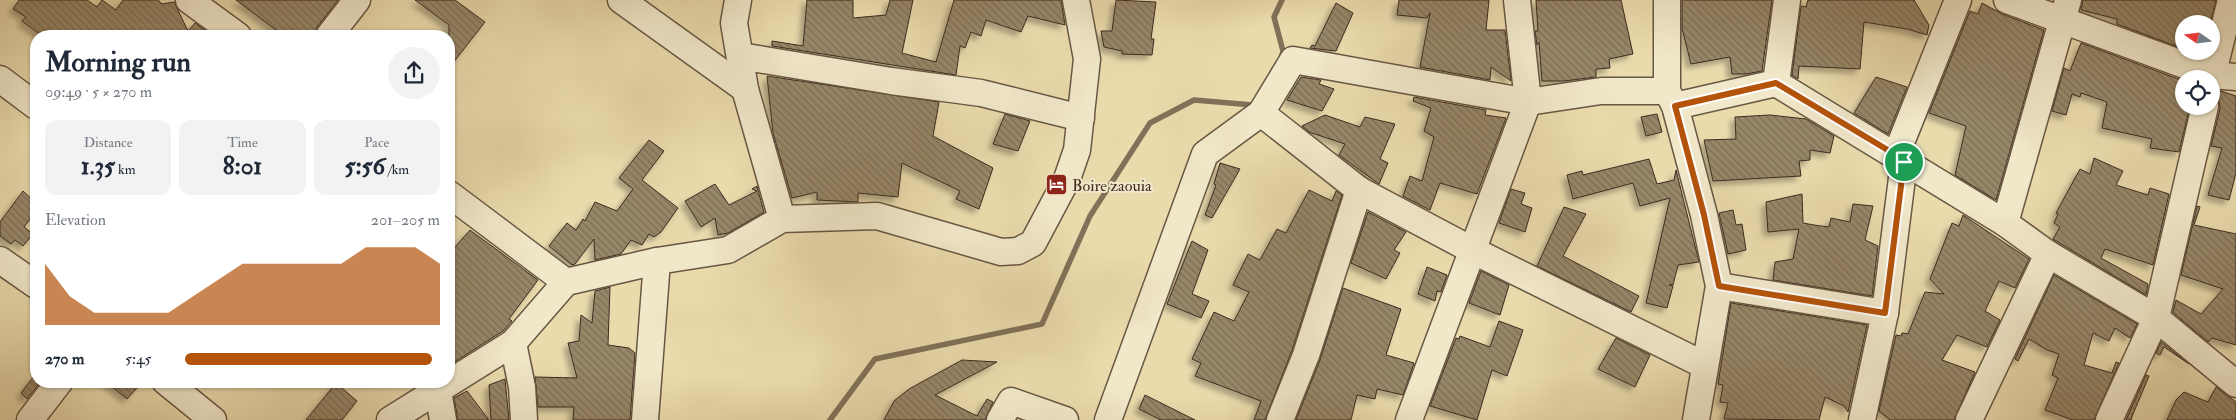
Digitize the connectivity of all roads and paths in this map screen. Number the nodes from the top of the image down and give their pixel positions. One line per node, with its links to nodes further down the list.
1 (189, 0): 13 (street)
2 (357, 0): 14 (street)
3 (621, 0): 20 (street)
4 (738, 0): 15 (street)
5 (1076, 0): 26 (street)
6 (1517, 0): 23 (street)
7 (1667, 0): 21 (street)
8 (1788, 0): 19 (street)
9 (1958, 0): 27 (street)
10 (2007, 0): 12 (street)
11 (2231, 0): 17 (street)
12 (2065, 10): 16 (street); 31 (street)
13 (230, 30)
14 (334, 30)
15 (740, 56): 20 (street); 26 (street)
16 (2204, 70)
17 (2220, 77)
18 (0, 79): 22 (street)
19 (1776, 83): 21 (street); 27 (street)
20 (745, 89): 30 (street)
21 (1671, 99): 23 (street); 38 (street)
22 (30, 102)
23 (1528, 102): 24 (street); 32 (street)
24 (1261, 113): 28 (street); 58 (street)
25 (2203, 115): 40 (street)
26 (1081, 118): 30 (street)
27 (1900, 158): 31 (street); 39 (street)
28 (1359, 190): 32 (street); 59 (street)
29 (455, 199): 37 (street)
30 (782, 219): 35 (street)
31 (2005, 223): 33 (street)
32 (1472, 250): 42 (street); 60 (street)
33 (2048, 254): 40 (street); 62 (street)
34 (0, 260): 36 (street)
35 (657, 262): 37 (street); 55 (street)
36 (30, 281)
37 (566, 282): 41 (street)
38 (1719, 286): 39 (street); 42 (street)
39 (1885, 313): 49 (street)
40 (2156, 318): 44 (street); 63 (street)
41 (513, 343): 43 (street); 54 (street)
42 (1704, 365): 61 (street)
43 (455, 380)
44 (2236, 384)
45 (55, 388): 50 (street)
46 (174, 388): 51 (street)
47 (443, 388): 48 (street)
48 (438, 391): 52 (street); 53 (street)
49 (1865, 418)
50 (30, 420)
51 (213, 420)
52 (390, 420)
53 (443, 420)
54 (524, 420)
55 (645, 420)
56 (1000, 420): 57 (street)
57 (1066, 420)
58 (1108, 420)
59 (1280, 420)
60 (1409, 420)
61 (1696, 420)
62 (1969, 420)
63 (2109, 420)

